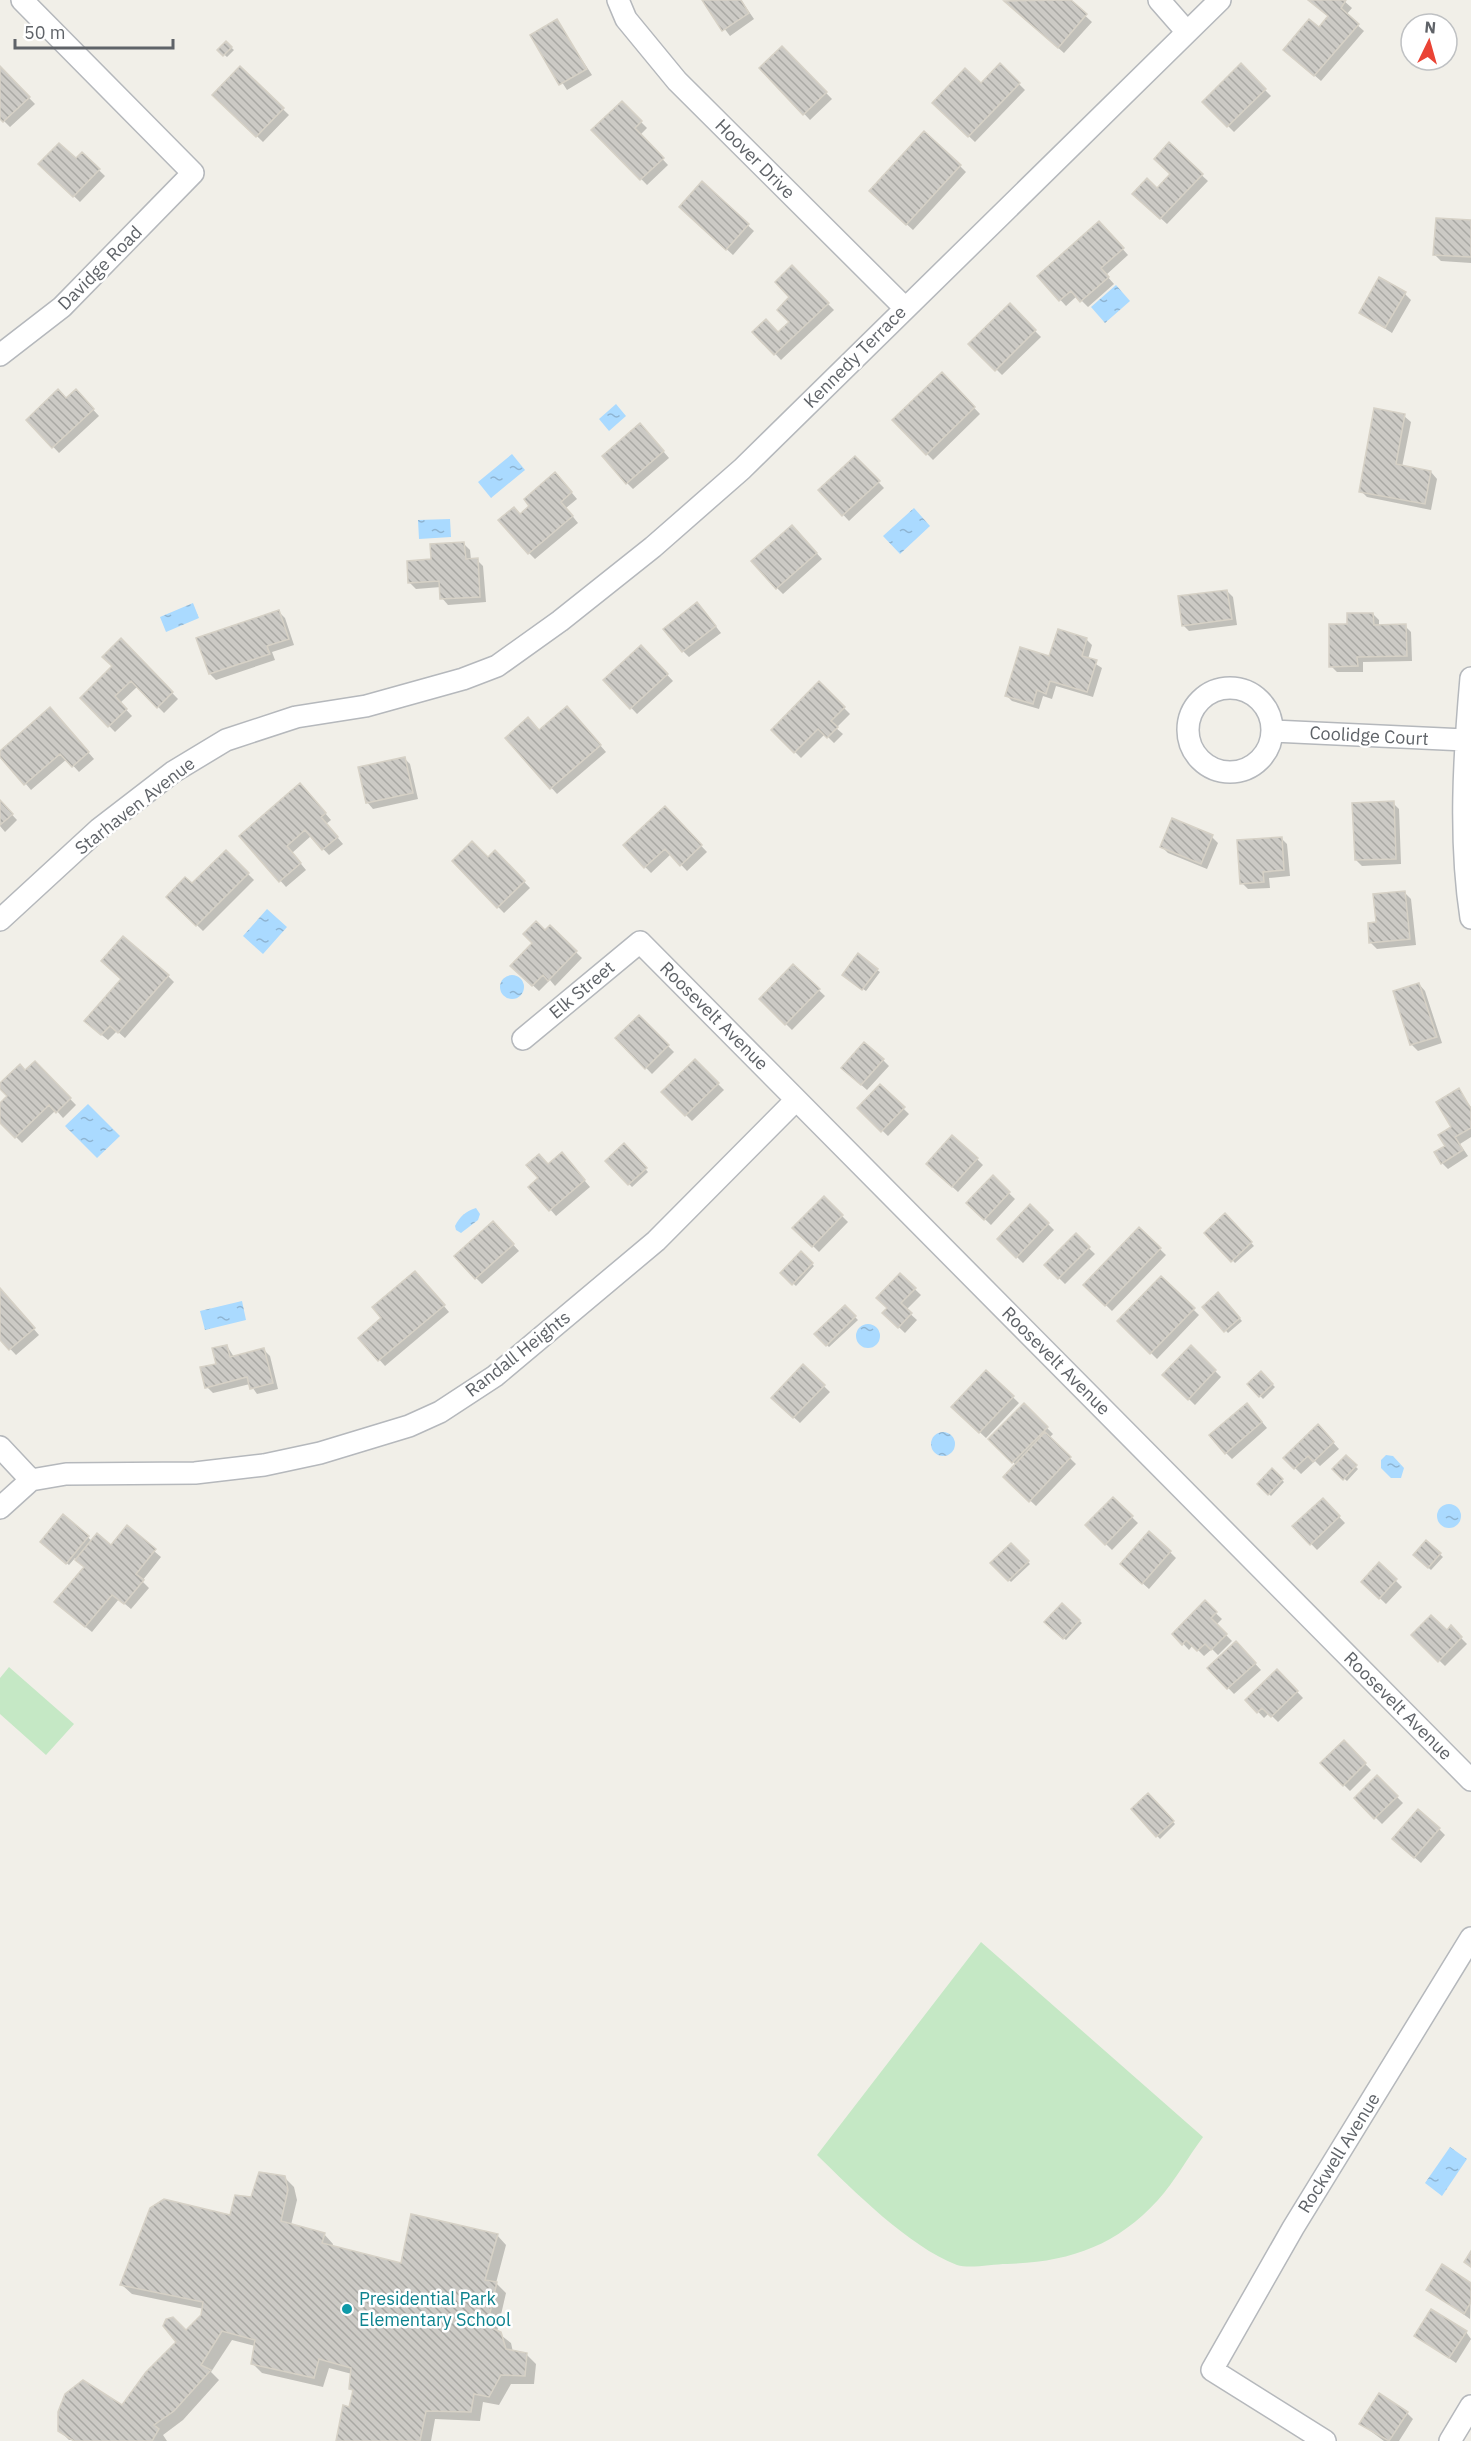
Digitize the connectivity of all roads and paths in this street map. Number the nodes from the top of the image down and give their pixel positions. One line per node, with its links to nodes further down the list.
1 (22, 0): 7 (street, Davidge Road)
2 (618, 0): 6 (street, Hoover Drive)
3 (1159, 0): 5 (street)
4 (1220, 0): 5 (street, Kennedy Terrace)
5 (1187, 32): 6 (street, Kennedy Terrace)
6 (905, 308): 9 (street, Kennedy Terrace)
7 (0, 355)
8 (1471, 678): 11 (street)
9 (463, 679): 13 (street, Starhaven Avenue)
10 (1273, 731): 11 (street, Coolidge Court)
11 (1465, 740): 12 (street)
12 (1471, 918)
13 (0, 920)
14 (640, 942): 15 (street, Elk Street); 16 (street, Roosevelt Avenue)
15 (523, 1039)
16 (796, 1100): 18 (street, Randall Heights); 20 (street, Roosevelt Avenue)
17 (0, 1447): 18 (street)
18 (31, 1480): 19 (street)
19 (0, 1508)
20 (1471, 1780)
21 (1471, 1938): 23 (street, Rockwell Avenue)
22 (1471, 2406): 24 (street)
23 (1325, 2441)
24 (1450, 2441)

